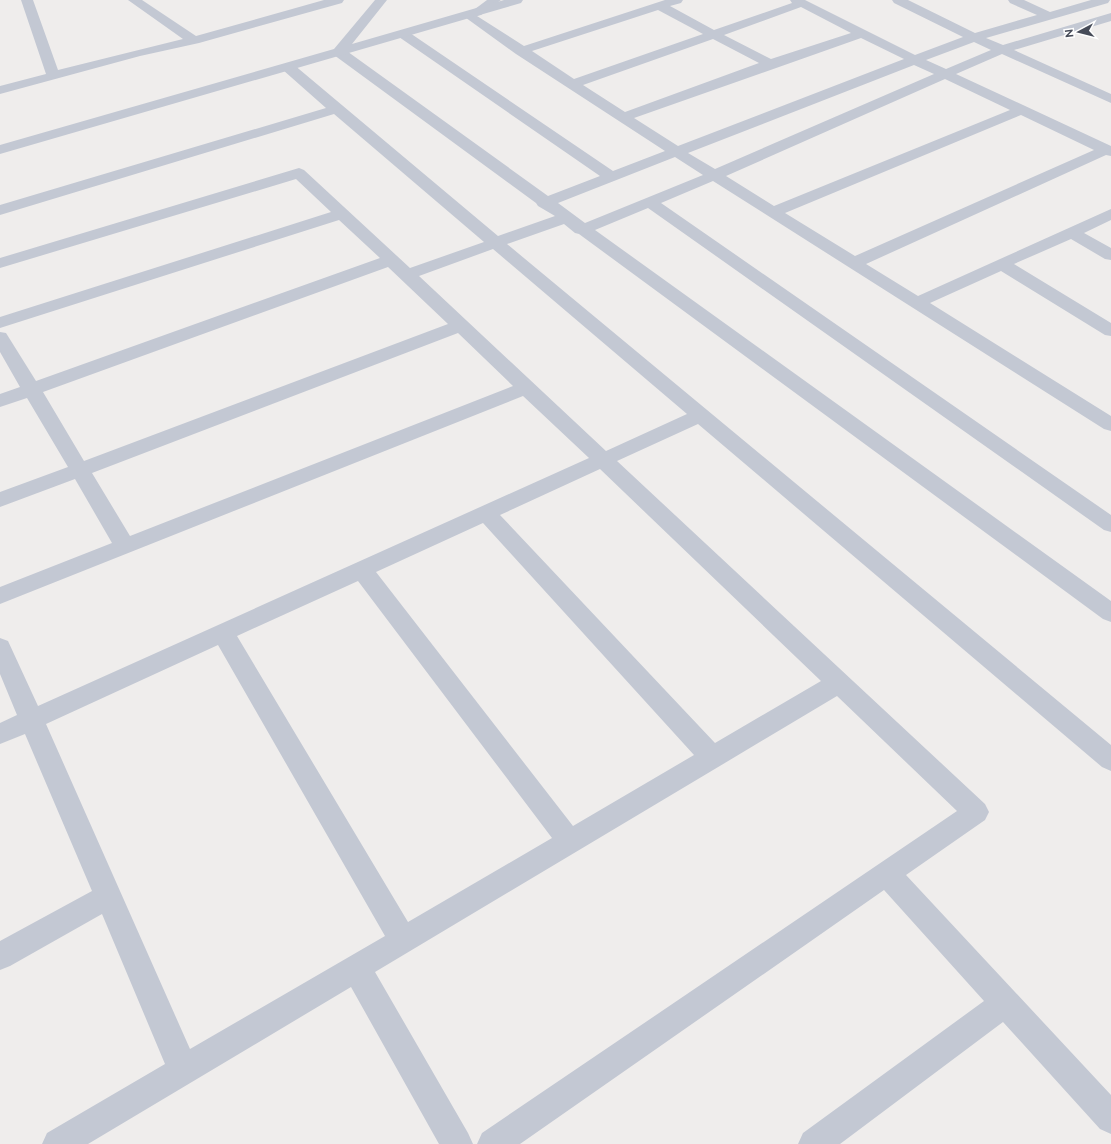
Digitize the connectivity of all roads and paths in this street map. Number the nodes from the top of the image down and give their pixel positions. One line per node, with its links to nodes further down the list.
1 (27, 0): 30 (street)
2 (134, 0): 22 (street)
3 (338, 0): 14 (street)
4 (381, 0): 25 (street)
5 (495, 0): 15 (street)
6 (517, 0): 15 (street)
7 (677, 0): 13 (street)
8 (898, 0): 21 (street)
9 (1014, 0): 16 (street)
10 (1104, 0): 16 (street)
11 (799, 1): 18 (street); 20 (street)
12 (287, 4): 14 (street)
13 (660, 6): 20 (street); 24 (street)
14 (300, 11): 22 (street)
15 (473, 14): 19 (street); 24 (street)
16 (1049, 16): 21 (street)
17 (1111, 17): 23 (street)
18 (862, 33): 26 (street); 27 (street)
19 (403, 34): 25 (street); 41 (street)
20 (712, 34): 27 (street); 31 (street)
21 (974, 37): 23 (street); 26 (street)
22 (194, 40): 30 (street)
23 (1001, 50): 29 (street); 33 (street)
24 (521, 51): 31 (street)
25 (339, 52): 28 (street); 43 (street)
26 (915, 60): 29 (street); 39 (street)
27 (770, 64): 36 (street)
28 (288, 67): 34 (street); 37 (street)
29 (946, 74): 35 (street); 40 (street)
30 (53, 75): 32 (street)
31 (572, 84): 36 (street)
32 (0, 90)
33 (1111, 100)
34 (336, 109): 44 (street); 51 (street)
35 (1022, 110): 38 (street); 45 (street)
36 (623, 117): 39 (street)
37 (0, 150)
38 (1109, 151): 54 (street)
39 (677, 152): 40 (street); 41 (street)
40 (715, 175): 42 (street); 45 (street)
41 (611, 177): 43 (street)
42 (649, 202): 49 (street); 71 (street)
43 (544, 203): 48 (street)
44 (0, 210)
45 (773, 212): 54 (street)
46 (342, 214): 53 (street); 56 (street); 58 (street)
47 (1111, 214): 50 (street)
48 (565, 218): 49 (street); 51 (street)
49 (581, 230): 75 (street)
50 (1071, 232): 52 (street); 55 (street)
51 (495, 243): 56 (street); 65 (street)
52 (1111, 255)
53 (0, 263)
54 (854, 263): 57 (street)
55 (1002, 264): 57 (street); 60 (street)
56 (399, 268): 59 (street); 63 (street)
57 (917, 303): 66 (street)
58 (0, 323)
59 (460, 326): 62 (street); 68 (street)
60 (1111, 332)
61 (0, 337): 63 (street)
62 (525, 388): 67 (street); 72 (street)
63 (31, 390): 64 (street); 68 (street)
64 (0, 401)
65 (700, 416): 67 (street); 82 (street)
66 (1111, 425)
67 (602, 460): 70 (street); 78 (street)
68 (79, 470): 69 (street); 72 (street)
69 (0, 500)
70 (486, 513): 73 (street); 81 (street)
71 (1107, 518)
72 (125, 546): 74 (street)
73 (362, 570): 76 (street); 83 (street)
74 (0, 596)
75 (1111, 613)
76 (223, 633): 79 (street); 86 (street)
77 (0, 647): 79 (street)
78 (838, 682): 81 (street); 84 (street)
79 (32, 720): 80 (street); 85 (street)
80 (0, 734)
81 (712, 757): 83 (street)
82 (1111, 760)
83 (570, 842): 86 (street)
84 (886, 874): 89 (street); 94 (street)
85 (108, 896): 87 (street); 90 (street)
86 (403, 940): 88 (street)
87 (0, 956)
88 (356, 968): 90 (street); 93 (street)
89 (1005, 1003): 91 (street); 95 (street)
90 (183, 1070): 92 (street)
91 (1111, 1118)
92 (58, 1144)
93 (457, 1144)
94 (493, 1144)
95 (814, 1144)

